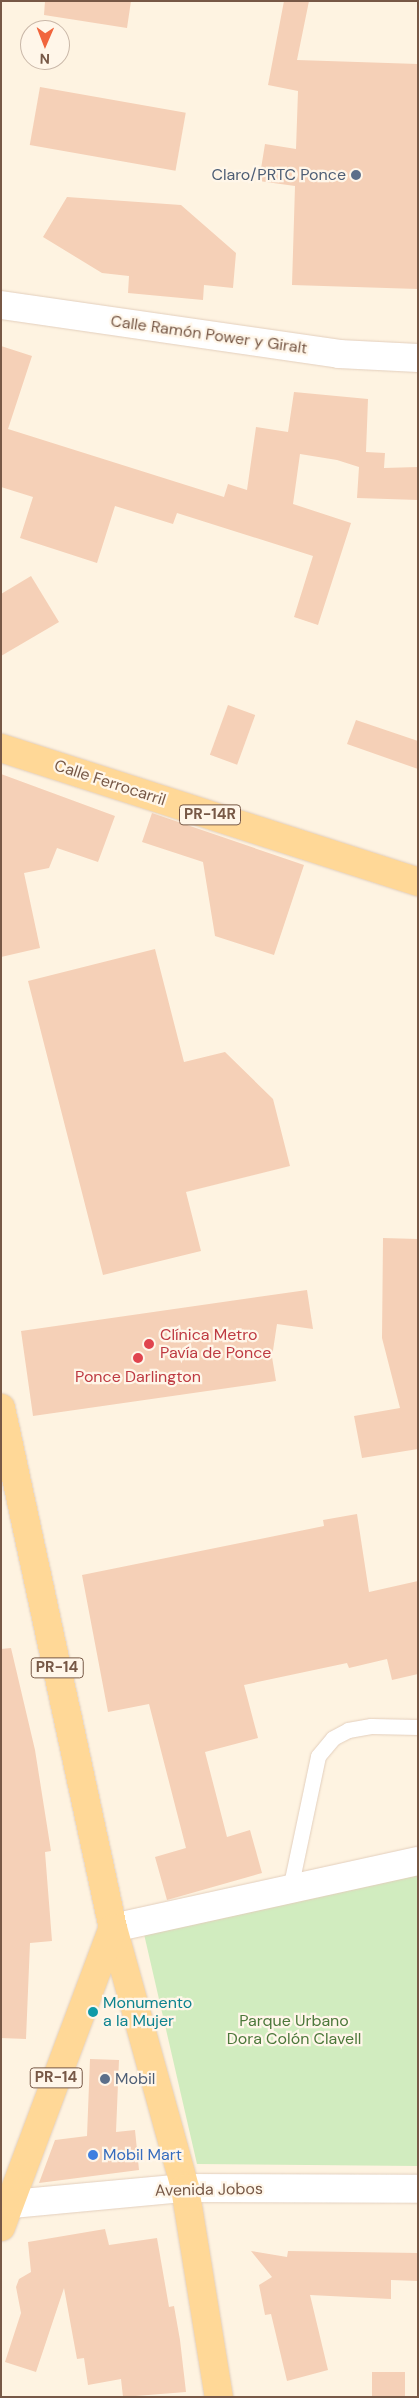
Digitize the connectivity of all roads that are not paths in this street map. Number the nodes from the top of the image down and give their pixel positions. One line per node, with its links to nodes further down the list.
1 (1, 305): 2 (street, Calle Ramón Power y Giralt)
2 (418, 358)
3 (1, 748): 4 (main road, Calle Ferrocarril / PR-14R)
4 (418, 882)
5 (1, 1408): 9 (main road, PR-14)
6 (418, 1727): 8 (lane)
7 (418, 1861): 8 (street)
8 (290, 1889): 9 (street)
9 (113, 1928): 10 (main road); 12 (main road, PR-14)
10 (185, 2188): 11 (street, Avenida Jobos); 12 (street, Avenida Jobos); 13 (main road)
11 (418, 2189)
12 (3, 2212)
13 (220, 2397)

